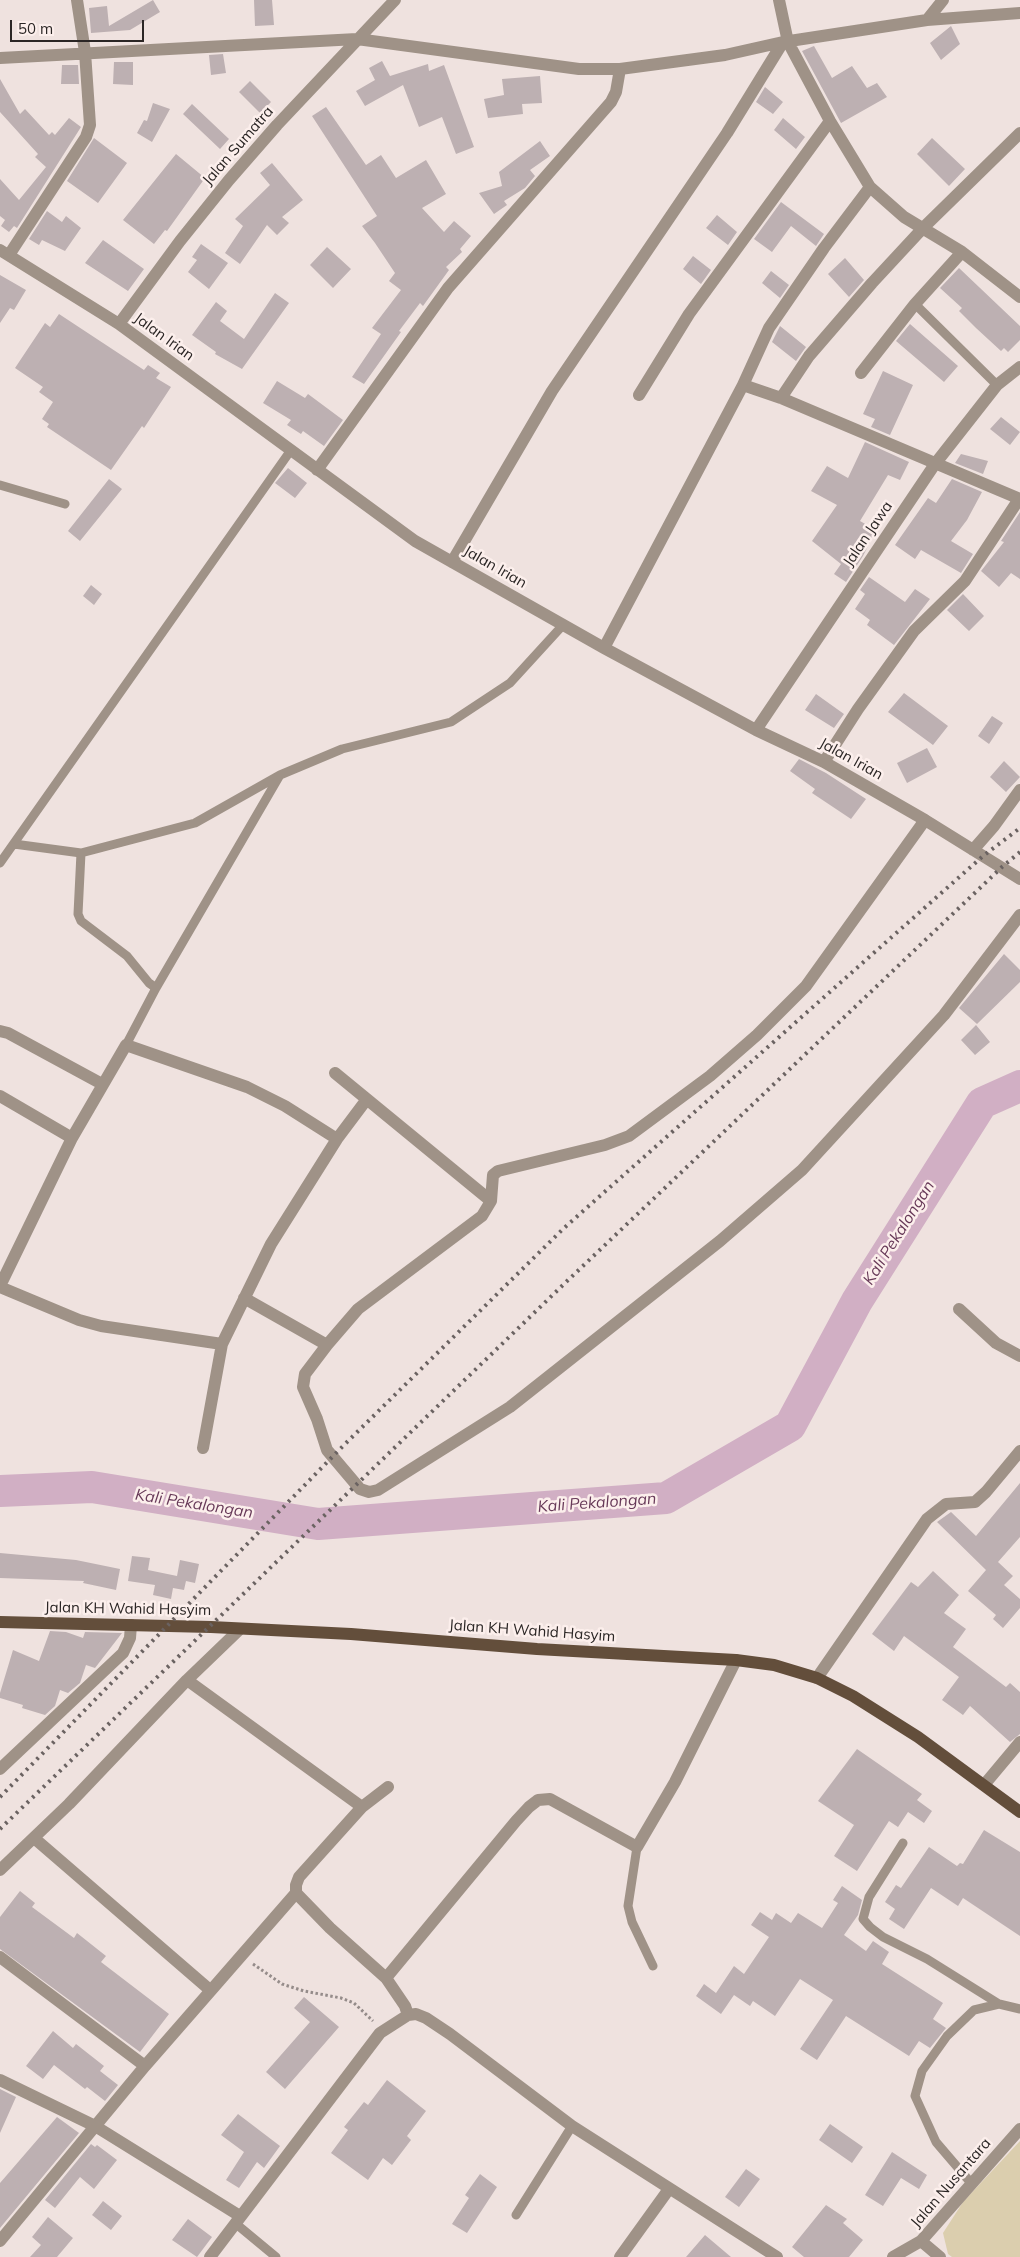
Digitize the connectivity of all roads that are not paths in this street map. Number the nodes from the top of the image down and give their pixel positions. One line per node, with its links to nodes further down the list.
1 (77, 0): 9 (street)
2 (395, 0): 7 (street, Jalan Sumatra)
3 (779, 0): 8 (street)
4 (943, 0): 6 (street)
5 (1020, 13): 6 (street)
6 (927, 20): 8 (street)
7 (357, 39): 9 (street); 11 (street); 20 (street, Jalan Sumatra)
8 (785, 42): 11 (street); 12 (street); 33 (street)
9 (85, 52): 10 (street); 17 (street)
10 (0, 58)
11 (620, 69): 29 (street)
12 (830, 121): 14 (street); 25 (street)
13 (1020, 133): 15 (street)
14 (870, 187): 15 (street); 23 (street)
15 (923, 228): 16 (street); 26 (street)
16 (962, 252): 18 (street); 19 (street)
17 (4, 253): 20 (street, Jalan Irian)
18 (1020, 297)
19 (915, 304): 22 (street); 24 (lane)
20 (119, 324): 27 (street, Jalan Irian)
21 (1020, 367): 24 (street, Jalan Jawa)
22 (861, 374)
23 (743, 385): 26 (street); 35 (street)
24 (997, 385): 28 (street, Jalan Jawa)
25 (639, 395)
26 (781, 398): 28 (street)
27 (291, 450): 29 (street, Jalan Irian); 41 (lane)
28 (935, 464): 31 (street); 36 (street, Jalan Jawa)
29 (317, 470): 33 (street, Jalan Irian)
30 (0, 485): 32 (lane)
31 (1020, 499): 37 (street)
32 (65, 504)
33 (452, 562): 34 (street, Jalan Irian)
34 (563, 625): 35 (street, Jalan Irian); 38 (lane)
35 (604, 648): 36 (street, Jalan Irian)
36 (756, 730): 37 (street, Jalan Irian)
37 (824, 762): 40 (street, Jalan Irian)
38 (280, 775): 43 (lane); 47 (lane)
39 (1020, 790): 42 (street)
40 (925, 820): 42 (street, Jalan Irian); 56 (street)
41 (14, 844): 43 (lane); 44 (lane)
42 (973, 850): 45 (street, Jalan Irian)
43 (81, 853): 47 (lane)
44 (0, 863)
45 (1020, 878)
46 (1020, 915): 61 (street)
47 (156, 988): 49 (lane)
48 (0, 1031): 51 (street)
49 (126, 1045): 51 (street); 55 (street)
50 (335, 1073): 53 (street)
51 (102, 1084): 54 (street)
52 (0, 1096): 54 (street)
53 (366, 1099): 55 (street); 56 (street)
54 (72, 1138): 57 (street)
55 (337, 1140): 58 (street)
56 (491, 1201): 61 (street)
57 (0, 1287): 60 (street)
58 (244, 1298): 60 (street); 61 (street)
59 (959, 1309): 62 (street)
60 (222, 1344): 63 (street)
61 (327, 1345)
62 (1020, 1356)
63 (203, 1448)
64 (1020, 1451): 69 (street)
65 (0, 1622): 66 (main road, Jalan KH Wahid Hasyim)
66 (130, 1625): 67 (main road, Jalan KH Wahid Hasyim); 72 (street)
67 (240, 1629): 68 (main road, Jalan KH Wahid Hasyim); 70 (street)
68 (736, 1660): 69 (main road, Jalan KH Wahid Hasyim); 79 (street)
69 (818, 1678): 73 (main road, Jalan KH Wahid Hasyim)
70 (187, 1680): 75 (street); 77 (street)
71 (1020, 1742): 73 (street)
72 (0, 1769)
73 (984, 1785): 76 (main road, Jalan KH Wahid Hasyim)
74 (388, 1786): 75 (street)
75 (362, 1807): 81 (street)
76 (1020, 1812)
77 (34, 1838): 80 (street); 85 (street)
78 (903, 1843): 86 (lane)
79 (637, 1847): 83 (lane); 84 (street)
80 (0, 1870)
81 (296, 1893): 84 (street); 85 (street)
82 (0, 1957): 89 (street)
83 (653, 1966)
84 (386, 1978): 88 (street)
85 (210, 1990): 89 (street)
86 (999, 2004): 87 (lane); 94 (lane)
87 (1020, 2009)
88 (408, 2015): 92 (street); 97 (street)
89 (145, 2066): 91 (street)
90 (0, 2080): 91 (street)
91 (95, 2126): 97 (street); 98 (street)
92 (572, 2126): 95 (street); 96 (lane)
93 (1020, 2129): 94 (street, Jalan Nusantara)
94 (971, 2183): 99 (street, Jalan Nusantara)
95 (669, 2189): 102 (street); 103 (street)
96 (516, 2215)
97 (238, 2220): 100 (street); 101 (lane)
98 (0, 2241)
99 (921, 2241): 104 (street); 105 (street, Jalan Nusantara)
100 (210, 2257)
101 (276, 2257)
102 (620, 2257)
103 (777, 2257)
104 (893, 2257)
105 (940, 2257)

